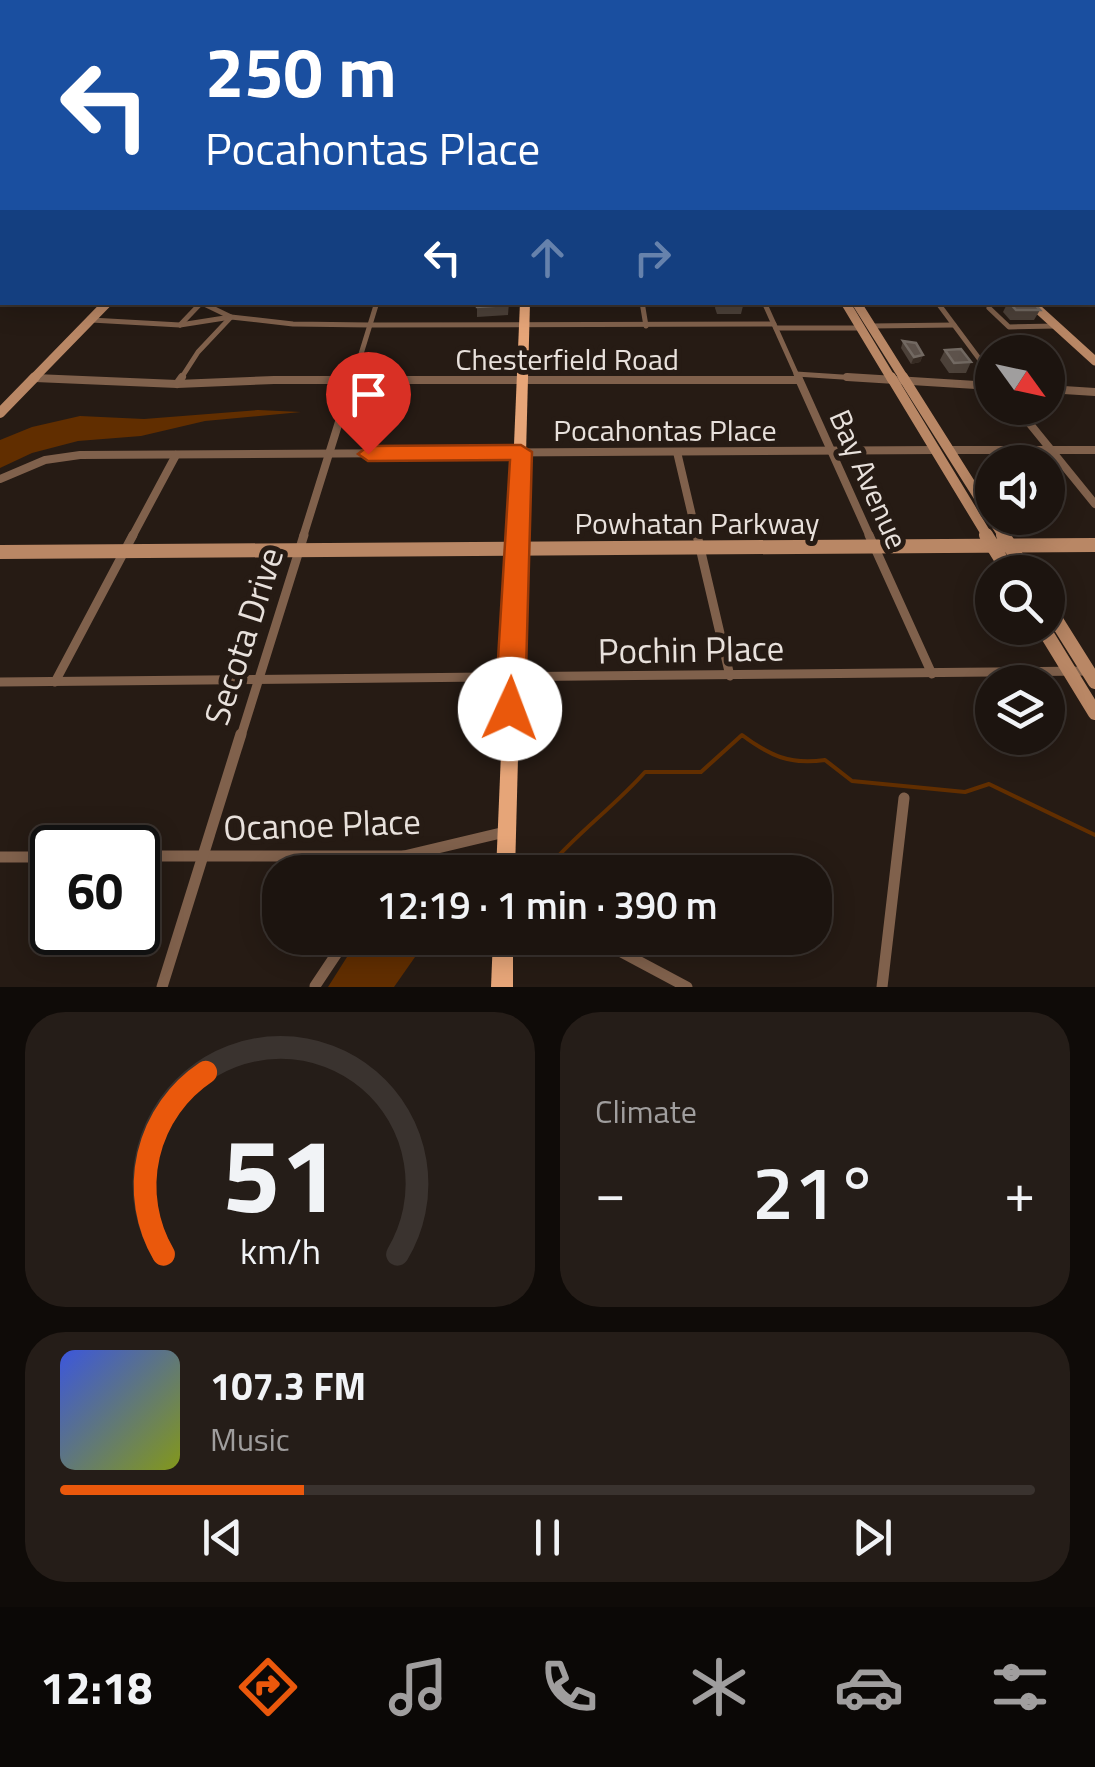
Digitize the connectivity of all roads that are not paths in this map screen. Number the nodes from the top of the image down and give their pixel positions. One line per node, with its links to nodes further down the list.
1 (105, 305): 14 (main road)
2 (198, 305): 15 (street)
3 (205, 305): 13 (street)
4 (376, 305): 16 (street, Secota Drive)
5 (525, 305): 18 (main road)
6 (642, 305): 19 (street)
7 (765, 305): 20 (street, Bay Avenue)
8 (848, 305): 22 (main road)
9 (857, 305): 22 (main road)
10 (939, 305): 17 (street)
11 (1033, 305): 21 (main road)
12 (990, 308): 21 (street)
13 (231, 316): 15 (street); 16 (street); 30 (street)
14 (91, 320): 15 (street); 26 (main road)
15 (180, 325)
16 (370, 325): 18 (street); 29 (street, Secota Drive)
17 (954, 325): 22 (street); 23 (street)
18 (525, 326): 19 (street); 27 (main road)
19 (646, 326): 20 (street)
20 (775, 326): 22 (street); 25 (street, Bay Avenue)
21 (1056, 326): 24 (main road)
22 (866, 327): 28 (main road)
23 (975, 353)
24 (1095, 361)
25 (798, 377): 27 (street, Chesterfield Road); 28 (street, Chesterfield Road); 42 (street, Bay Avenue)
26 (35, 378): 30 (street, Chesterfield Road); 34 (main road)
27 (522, 381): 29 (street, Chesterfield Road); 43 (main road)
28 (899, 381): 31 (street, Chesterfield Road); 37 (main road); 38 (main road)
29 (352, 382): 30 (street, Chesterfield Road); 46 (street, Secota Drive)
30 (177, 384)
31 (975, 385)
32 (1065, 390): 33 (street)
33 (1095, 392)
34 (0, 413)
35 (1032, 425): 36 (street)
36 (1048, 445)
37 (935, 450): 38 (street, Pocahontas Place); 42 (street, Pocahontas Place); 50 (main road)
38 (949, 450): 39 (street, Pocahontas Place); 51 (main road)
39 (975, 450)
40 (1065, 450): 41 (street, Pocahontas Place)
41 (1095, 450)
42 (832, 451): 44 (street, Pocahontas Place); 53 (street, Bay Avenue)
43 (521, 452): 44 (street, Pocahontas Place); 46 (street, Pocahontas Place); 55 (main road)
44 (678, 452): 54 (street)
45 (176, 454): 46 (street, Pocahontas Place); 48 (street, Pocahontas Place); 58 (street)
46 (330, 454): 56 (street, Secota Drive)
47 (1065, 466): 49 (street)
48 (0, 478)
49 (1095, 504)
50 (994, 546): 51 (main road, Powhatan Parkway); 53 (main road, Powhatan Parkway); 59 (main road)
51 (1009, 546): 52 (main road, Powhatan Parkway); 60 (main road)
52 (1095, 546)
53 (875, 547): 54 (main road, Powhatan Parkway); 64 (street, Bay Avenue)
54 (700, 548): 55 (main road, Powhatan Parkway); 65 (street)
55 (516, 549): 56 (main road, Powhatan Parkway); 67 (main road)
56 (300, 550): 58 (main road, Powhatan Parkway); 68 (street, Secota Drive)
57 (0, 552): 58 (main road, Powhatan Parkway)
58 (125, 552): 69 (street)
59 (1000, 555)
60 (1015, 555)
61 (1065, 634): 66 (main road)
62 (1053, 645): 63 (main road)
63 (1069, 672): 64 (street, Pochin Place); 66 (street, Pochin Place); 71 (main road)
64 (932, 674): 65 (street, Pochin Place)
65 (730, 676): 67 (street, Pochin Place)
66 (1092, 677)
67 (510, 678): 68 (street, Pochin Place); 73 (main road)
68 (258, 679): 69 (street, Pochin Place); 77 (street, Secota Drive)
69 (55, 682): 70 (street, Pochin Place)
70 (2, 685)
71 (1095, 714)
72 (904, 798): 88 (street)
73 (506, 832): 74 (street, Ocanoe Place); 75 (main road)
74 (408, 855)
75 (505, 855)
76 (160, 856): 77 (street, Ocanoe Place)
77 (204, 856): 78 (street, Ocanoe Place); 85 (street, Secota Drive)
78 (262, 856)
79 (0, 857): 80 (street)
80 (30, 857)
81 (336, 955): 84 (street)
82 (503, 955): 86 (main road)
83 (627, 955): 87 (street)
84 (316, 986)
85 (162, 987)
86 (502, 987)
87 (687, 987)
88 (882, 987)

